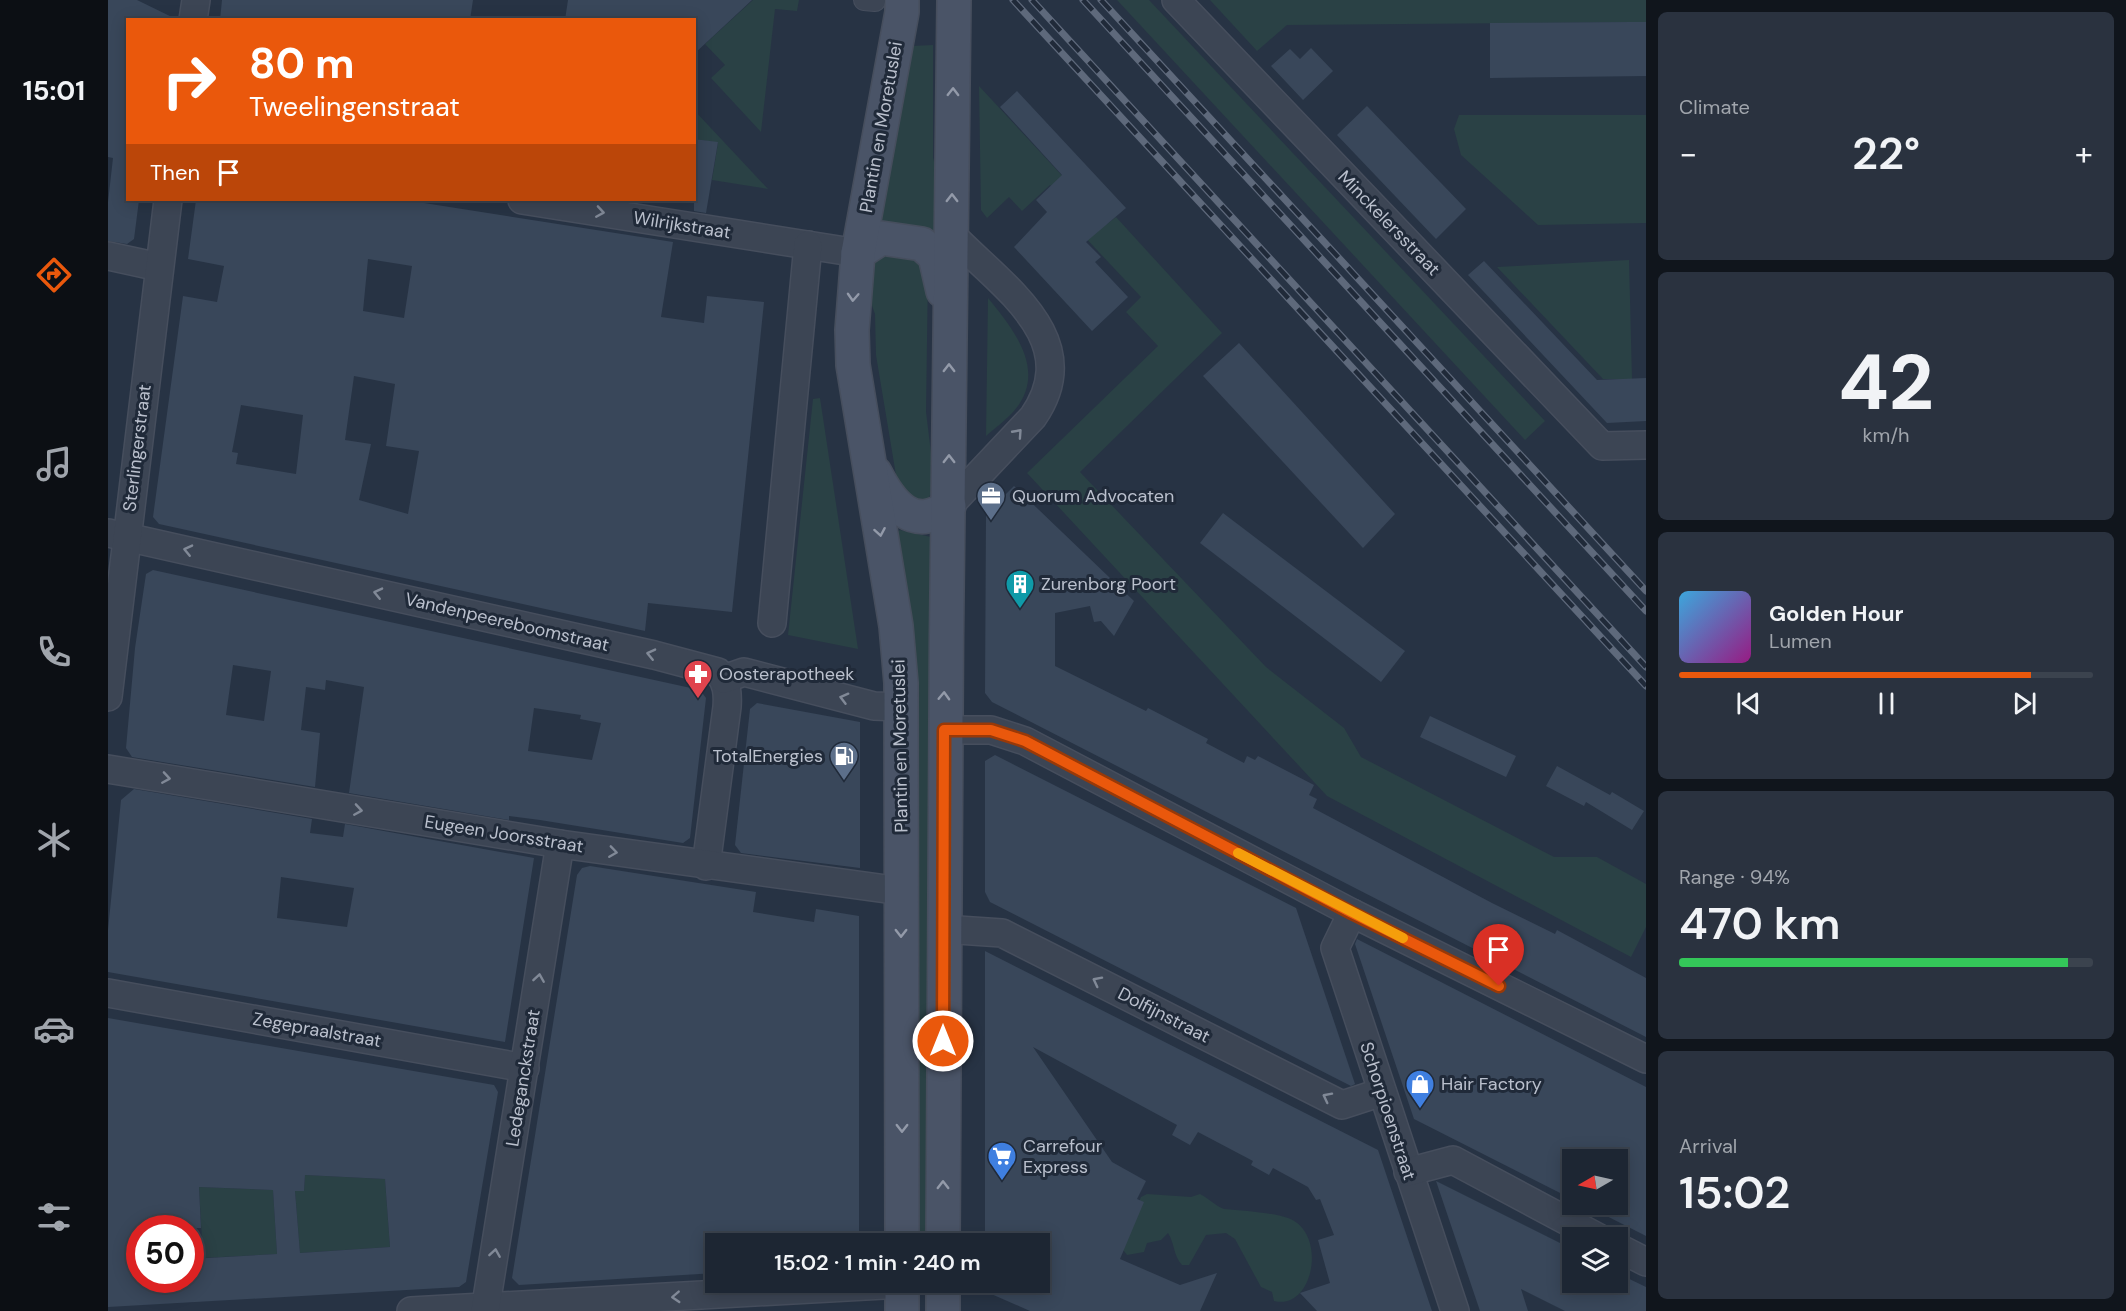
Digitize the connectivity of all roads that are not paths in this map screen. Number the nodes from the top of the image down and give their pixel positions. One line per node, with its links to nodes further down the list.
1 (195, 0): 5 (street)
2 (880, 0): 10 (main road, Plantin en Moretuslei)
3 (954, 0): 8 (main road, one-way to 3)
4 (1176, 0): 14 (street, Minckelersstraat)
5 (193, 18)
6 (168, 201): 12 (street, Sterlingerstraat)
7 (528, 201): 9 (street, Wilrijkstraat, one-way to 9)
8 (952, 235): 13 (main road); 16 (street, one-way to 8)
9 (796, 243): 10 (street); 18 (street)
10 (858, 253): 13 (main road); 15 (main road, Plantin en Moretuslei, one-way to 15)
11 (108, 256): 12 (street)
12 (159, 267): 17 (street, Sterlingerstraat)
13 (949, 319): 16 (main road, one-way to 13)
14 (1646, 445)
15 (868, 458): 16 (main road); 21 (main road, Plantin en Moretuslei, one-way to 21)
16 (949, 506): 22 (main road, one-way to 16)
17 (117, 535): 19 (street, Vandenpeereboomstraat, one-way to 17); 20 (street, Sterlingerstraat)
18 (772, 623)
19 (724, 679): 21 (street, one-way to 19); 25 (street)
20 (108, 697)
21 (901, 707): 26 (main road, Plantin en Moretuslei)
22 (944, 730): 27 (street); 28 (main road)
23 (108, 769): 24 (street, Eugeen Joorsstraat, one-way to 24)
24 (560, 844): 25 (street, Eugeen Joorsstraat, one-way to 25); 31 (street, Ledeganckstraat, one-way to 24)
25 (706, 866): 26 (street, Eugeen Joorsstraat)
26 (901, 891): 35 (main road, Plantin en Moretuslei, one-way to 35)
27 (1352, 913): 30 (street); 32 (street, Schorpioenstraat)
28 (943, 929): 32 (street, Dolfijnstraat, one-way to 28); 36 (main road, one-way to 28)
29 (108, 993): 31 (street, Zegepraalstraat)
30 (1646, 1059)
31 (525, 1068): 40 (street, Ledeganckstraat, one-way to 31)
32 (1382, 1092): 33 (street, Schorpioenstraat)
33 (1408, 1172): 34 (street); 42 (street, Schorpioenstraat)
34 (1578, 1227)
35 (902, 1233)
36 (943, 1233)
37 (1628, 1253): 38 (street)
38 (1646, 1262)
39 (902, 1293): 40 (street, one-way to 40)
40 (485, 1309): 41 (street)
41 (411, 1311)
42 (1455, 1311)

